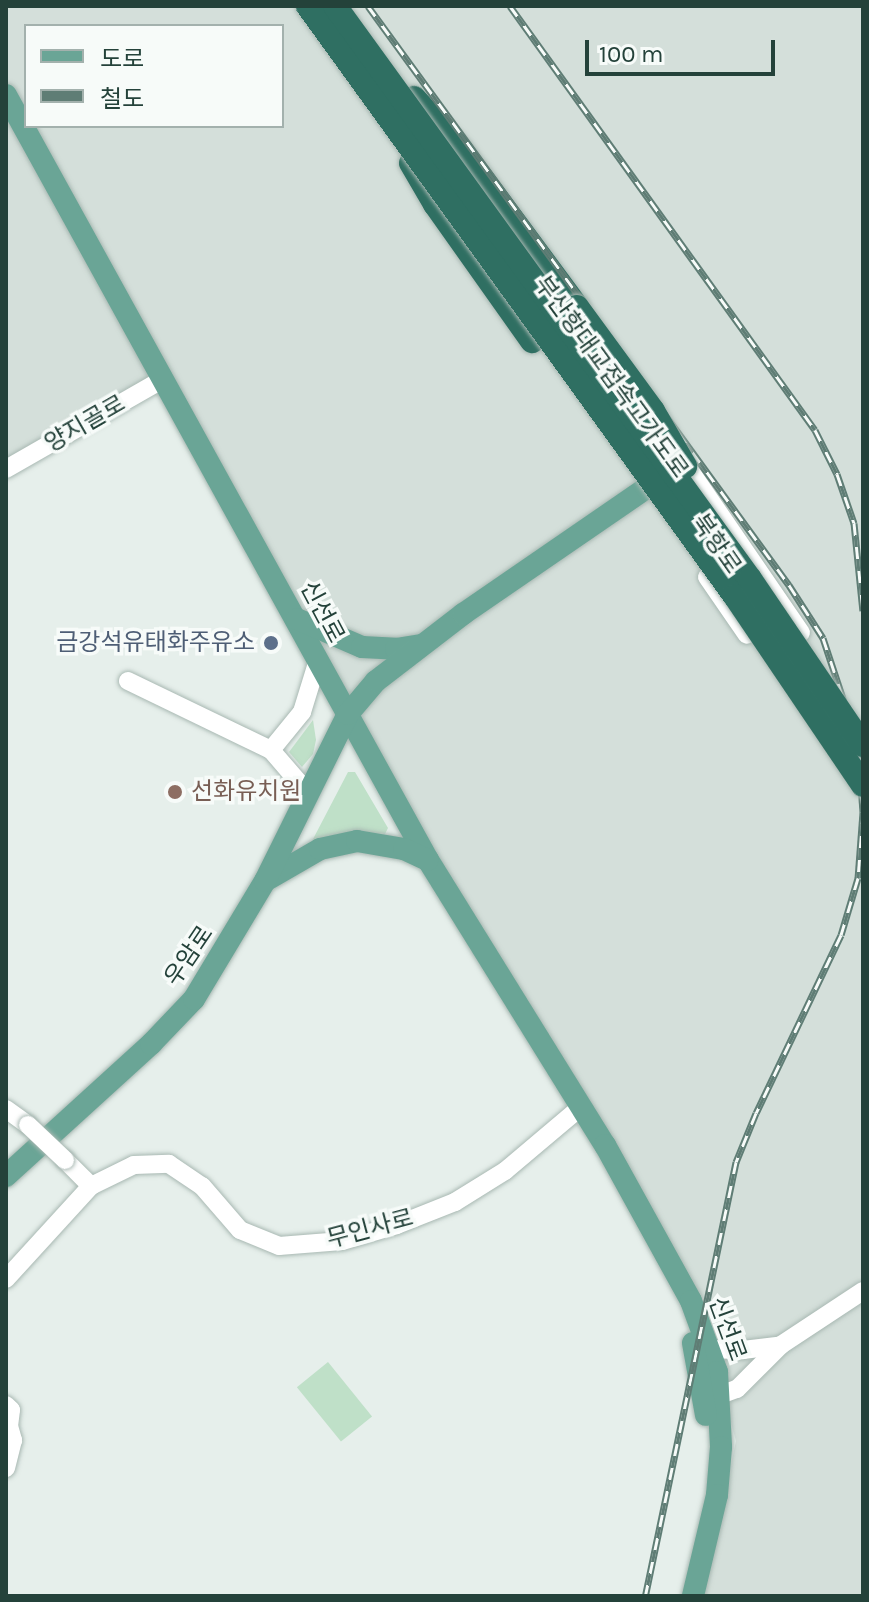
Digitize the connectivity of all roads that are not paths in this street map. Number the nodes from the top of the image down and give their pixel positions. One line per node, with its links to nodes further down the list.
1 (306, 6): 6 (main road, 북항로); 13 (highway, 부산항대교접속고가도로, bridge)
2 (335, 6): 13 (highway, 부산항대교접속고가도로, bridge)
3 (346, 6): 5 (main road, 북항로)
4 (6, 95): 8 (main road, 신선로)
5 (414, 98): 10 (street, 북항로); 13 (highway, bridge)
6 (385, 120): 12 (street, 북항로); 13 (highway, bridge)
7 (24, 128): 9 (main road, 신선로)
8 (24, 128)
9 (163, 379): 11 (street, 양지골로); 14 (main road, 신선로)
10 (684, 462): 12 (main road, 우암로); 19 (street, 북항로)
11 (6, 469)
12 (646, 489): 15 (main road, 우암로); 24 (street, 북항로)
13 (743, 587): 20 (highway, 부산항대교접속고가도로, bridge); 22 (highway, 부산항대교접속고가도로, bridge)
14 (297, 619): 15 (main road); 16 (main road, 신선로)
15 (422, 645): 18 (main road, 우암로)
16 (318, 660): 18 (main road, 신선로); 21 (street)
17 (128, 681): 21 (street)
18 (348, 714): 23 (main road, 우암로); 25 (main road, 신선로)
19 (863, 725)
20 (863, 745)
21 (271, 750): 23 (street)
22 (863, 785)
23 (308, 793): 26 (main road, 우암로)
24 (863, 797)
25 (428, 860): 26 (main road); 27 (main road, 신선로)
26 (265, 881): 30 (main road, 우암로)
27 (582, 1106): 29 (main road, 신선로); 31 (street, 무인사로)
28 (6, 1109): 31 (street, bridge)
29 (605, 1145): 35 (main road, 신선로); 36 (main road, 신선로)
30 (6, 1176)
31 (91, 1186): 32 (street, 무인사로)
32 (6, 1279)
33 (863, 1291): 34 (street)
34 (781, 1345): 35 (street); 36 (street)
35 (709, 1349): 36 (main road, 신선로)
36 (713, 1398): 39 (main road, 신선로); 40 (main road, 신선로)
37 (6, 1405): 38 (street)
38 (6, 1468)
39 (677, 1596)
40 (693, 1596)

